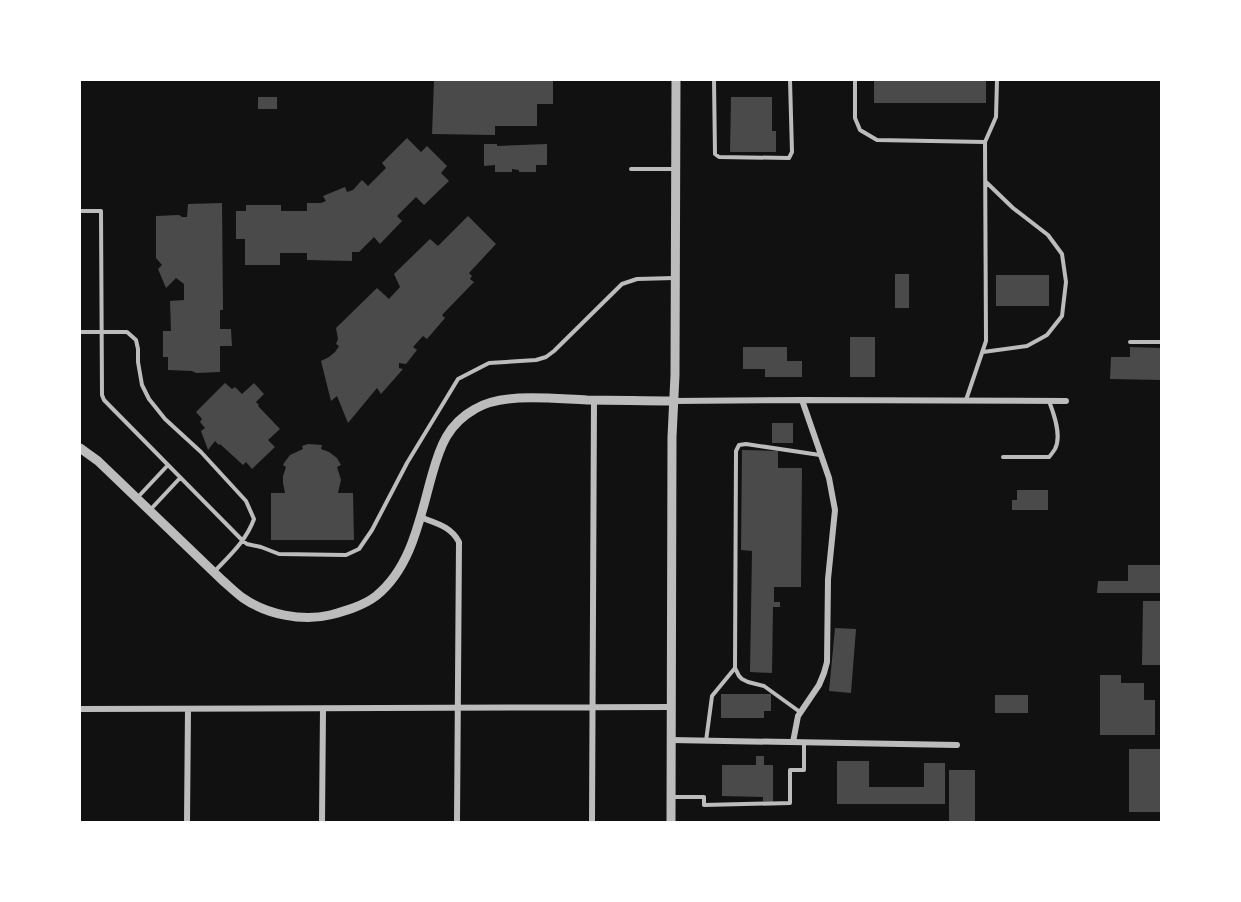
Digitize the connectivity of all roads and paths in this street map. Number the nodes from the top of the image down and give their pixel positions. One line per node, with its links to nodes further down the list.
1 (676, 80): 8 (street)
2 (714, 80): 3 (lane)
3 (790, 80)
4 (855, 80): 6 (lane)
5 (997, 80): 6 (lane)
6 (985, 142): 9 (lane)
7 (631, 169): 8 (lane)
8 (676, 169): 11 (street)
9 (985, 182): 16 (lane); 16 (lane)
10 (80, 211): 12 (lane)
11 (675, 278): 22 (street); 31 (lane)
12 (102, 331): 13 (lane); 26 (lane); 31 (lane)
13 (80, 332)
14 (1130, 342): 15 (lane)
15 (1161, 342)
16 (983, 352): 19 (lane)
17 (594, 400): 22 (street); 30 (street); 36 (street)
18 (802, 400): 19 (street); 22 (street); 24 (street)
19 (966, 400): 20 (street)
20 (1049, 400): 21 (street); 25 (lane)
21 (1066, 400)
22 (674, 401): 35 (street)
23 (80, 448): 28 (street)
24 (820, 455): 33 (lane); 40 (street)
25 (1003, 457)
26 (168, 465): 27 (lane); 28 (lane)
27 (180, 478): 29 (lane); 31 (lane)
28 (137, 498): 29 (street)
29 (150, 511): 32 (street)
30 (420, 517): 32 (street); 34 (street)
31 (243, 541): 32 (lane)
32 (214, 572)
33 (735, 668): 40 (lane); 42 (lane)
34 (458, 707): 36 (street); 39 (street); 49 (street)
35 (672, 707): 36 (street); 41 (street)
36 (593, 708): 50 (street)
37 (80, 709): 38 (street)
38 (188, 709): 39 (street); 47 (street)
39 (323, 709): 48 (street)
40 (800, 712): 43 (street)
41 (671, 740): 42 (street); 46 (street)
42 (706, 741): 43 (street)
43 (793, 742): 44 (street)
44 (804, 743): 45 (street); 46 (lane)
45 (957, 745)
46 (671, 797): 51 (street)
47 (187, 822)
48 (322, 822)
49 (457, 822)
50 (592, 822)
51 (670, 822)

